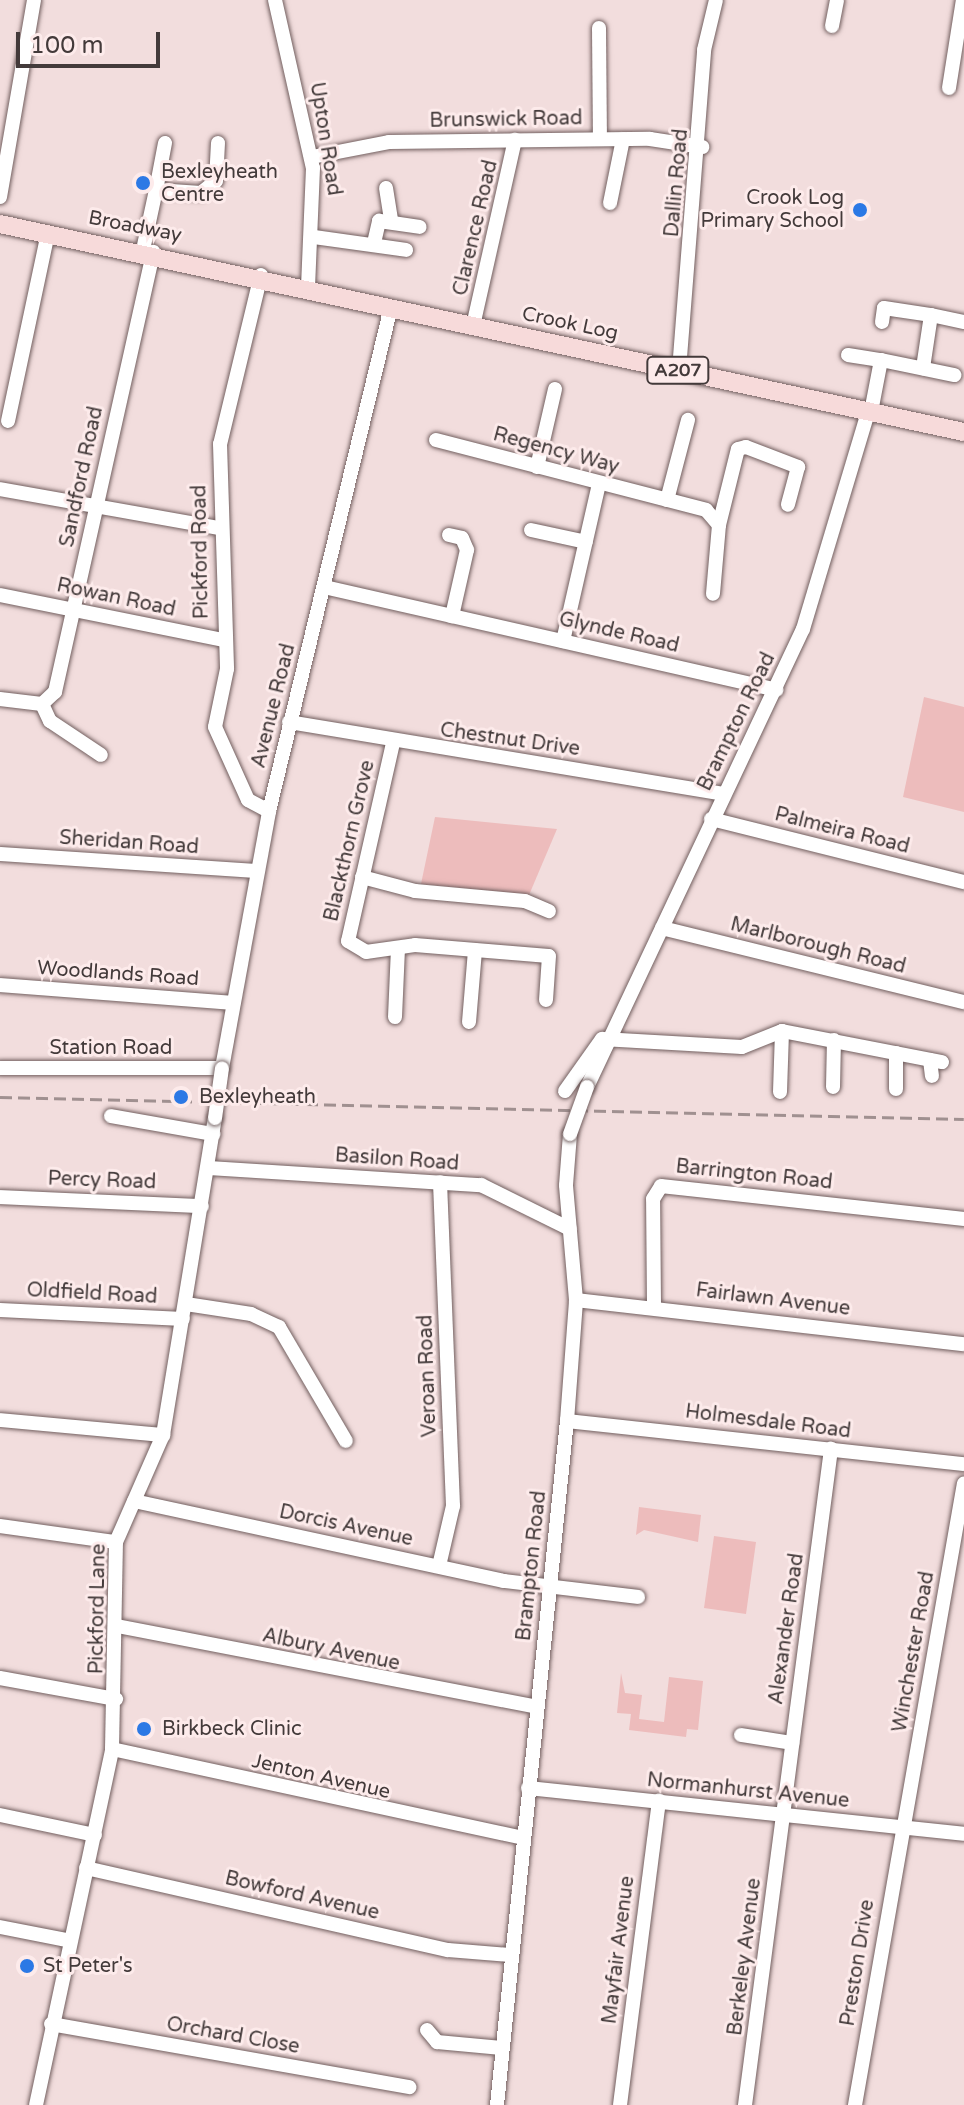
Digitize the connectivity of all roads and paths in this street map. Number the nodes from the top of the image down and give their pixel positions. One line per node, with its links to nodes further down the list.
1 (34, 0): 18 (street)
2 (275, 0): 15 (street, Upton Road)
3 (716, 0): 14 (street, Dallin Road)
4 (837, 0): 6 (street)
5 (963, 0): 8 (street)
6 (832, 26)
7 (599, 28): 9 (street)
8 (949, 88)
9 (600, 139): 10 (street, Brunswick Road); 11 (street, Brunswick Road)
10 (623, 139): 14 (street, Brunswick Road); 19 (street)
11 (515, 140): 15 (street, Brunswick Road); 34 (street, Clarence Road)
12 (165, 143): 17 (street, Sandford Road)
13 (218, 143): 17 (street)
14 (702, 147): 38 (street, Dallin Road)
15 (312, 157): 24 (street, Upton Road)
16 (386, 188): 20 (street)
17 (156, 190): 27 (street, Sandford Road)
18 (0, 197)
19 (610, 203)
20 (391, 221): 22 (street); 25 (street)
21 (0, 224): 23 (main road, Broadway / A207)
22 (420, 227)
23 (48, 233): 27 (main road, Broadway / A207); 43 (street)
24 (314, 237): 25 (street); 29 (street, Upton Road)
25 (374, 243): 26 (street)
26 (406, 250)
27 (148, 251): 28 (main road, Broadway / A207); 51 (street, Sandford Road)
28 (261, 275): 29 (main road, Crook Log / A207); 53 (street, Pickford Road)
29 (308, 286): 30 (main road, Crook Log / A207)
30 (391, 307): 34 (main road, Crook Log / A207); 57 (street, Avenue Road)
31 (931, 315): 32 (street); 33 (street); 37 (street)
32 (882, 322)
33 (964, 322)
34 (473, 326): 38 (main road, Crook Log / A207)
35 (848, 355): 36 (street)
36 (881, 360): 37 (street); 41 (street, Brampton Road)
37 (923, 368): 39 (street)
38 (679, 370): 41 (main road, Crook Log / A207)
39 (954, 375)
40 (555, 389): 46 (street)
41 (870, 412): 44 (main road, Crook Log / A207); 64 (street, Brampton Road)
42 (688, 420): 49 (street)
43 (8, 421)
44 (964, 432)
45 (436, 440): 46 (street, Regency Way)
46 (537, 467): 47 (street, Regency Way)
47 (599, 484): 49 (street, Regency Way); 56 (street)
48 (0, 489): 51 (street)
49 (667, 500): 52 (street, Regency Way)
50 (788, 505): 52 (street)
51 (96, 507): 53 (street); 60 (street, Sandford Road)
52 (719, 525): 58 (street)
53 (220, 528): 62 (street, Pickford Road)
54 (531, 530): 56 (street)
55 (449, 535): 61 (street)
56 (586, 542): 63 (street)
57 (324, 587): 61 (street, Glynde Road); 67 (street, Avenue Road)
58 (713, 594)
59 (0, 595): 60 (street, Rowan Road)
60 (73, 609): 62 (street, Rowan Road); 66 (street, Sandford Road)
61 (452, 616): 63 (street, Glynde Road)
62 (223, 640): 71 (street, Pickford Road)
63 (563, 641): 64 (street, Glynde Road)
64 (776, 690): 70 (street, Brampton Road)
65 (0, 699): 66 (street)
66 (42, 704): 69 (street)
67 (289, 722): 68 (street, Chestnut Drive); 71 (street, Avenue Road)
68 (393, 743): 70 (street, Chestnut Drive); 75 (street, Blackthorn Grove)
69 (101, 755)
70 (724, 794): 72 (street, Brampton Road)
71 (269, 811): 74 (street, Avenue Road)
72 (711, 819): 76 (street, Palmeira Road); 78 (street, Brampton Road)
73 (0, 854): 74 (street, Sheridan Road)
74 (256, 871): 84 (street, Avenue Road)
75 (362, 877): 77 (street); 79 (street, Blackthorn Grove)
76 (964, 882)
77 (549, 911)
78 (662, 928): 83 (street, Marlborough Road); 88 (street, Brampton Road)
79 (398, 948): 80 (street, Blackthorn Grove); 85 (street)
80 (475, 950): 82 (street, Blackthorn Grove); 86 (street)
81 (0, 985): 84 (street, Woodlands Road)
82 (546, 1000)
83 (964, 1002)
84 (233, 1003): 92 (street, Avenue Road)
85 (395, 1017)
86 (469, 1022)
87 (782, 1031): 88 (street); 89 (street); 97 (street)
88 (611, 1039): 96 (street, Brampton Road); 106 (street, Brampton Road, bridge)
89 (834, 1040): 90 (street); 94 (street)
90 (896, 1053): 93 (street); 95 (street)
91 (0, 1068): 92 (street, Station Road)
92 (222, 1068): 99 (street, Avenue Road, bridge)
93 (932, 1076)
94 (833, 1087)
95 (896, 1089)
96 (565, 1091)
97 (780, 1092)
98 (111, 1116): 100 (street)
99 (215, 1118): 100 (street, Pickford Lane)
100 (213, 1134): 101 (street, Pickford Lane)
101 (208, 1168): 102 (street, Basilon Road); 104 (street, Pickford Lane)
102 (440, 1182): 106 (street, Basilon Road); 122 (street, Veroan Road)
103 (0, 1197): 104 (street, Percy Road)
104 (202, 1206): 110 (street, Pickford Lane)
105 (964, 1219): 108 (street, Barrington Road)
106 (570, 1229): 107 (street, Brampton Road)
107 (576, 1300): 108 (street, Fairlawn Avenue); 113 (street, Brampton Road)
108 (654, 1305): 111 (street, Fairlawn Avenue)
109 (0, 1310): 110 (street, Oldfield Road)
110 (184, 1311): 114 (street, Pickford Lane); 115 (street, Oldfield Road)
111 (964, 1344)
112 (0, 1420): 114 (street)
113 (567, 1421): 116 (street, Holmesdale Road); 123 (street, Brampton Road)
114 (163, 1435): 119 (street, Pickford Lane)
115 (346, 1441)
116 (831, 1449): 117 (street, Holmesdale Road); 130 (street, Alexander Road)
117 (964, 1464)
118 (964, 1483): 136 (street, Winchester Road)
119 (134, 1501): 121 (street, Pickford Lane); 122 (street, Dorcis Avenue)
120 (0, 1526): 121 (street)
121 (116, 1542): 125 (street, Pickford Lane)
122 (439, 1566): 123 (street, Dorcis Avenue)
123 (550, 1587): 124 (street, Dorcis Avenue); 128 (street, Brampton Road)
124 (638, 1597)
125 (117, 1626): 127 (street, Pickford Lane); 128 (street, Albury Avenue)
126 (0, 1678): 127 (street)
127 (116, 1699): 131 (street, Pickford Lane)
128 (537, 1707): 132 (street, Brampton Road)
129 (741, 1735): 130 (street)
130 (792, 1743): 134 (street, Alexander Road)
131 (112, 1749): 138 (street, Pickford Lane); 139 (street, Jenton Avenue)
132 (528, 1788): 133 (street, Normanhurst Avenue); 139 (street, Brampton Road)
133 (659, 1800): 134 (street, Normanhurst Avenue); 150 (street, Mayfair Avenue)
134 (783, 1814): 136 (street, Normanhurst Avenue); 151 (street, Berkeley Avenue)
135 (0, 1815): 138 (street)
136 (903, 1828): 137 (street, Normanhurst Avenue); 152 (street, Preston Drive)
137 (964, 1834)
138 (95, 1835): 140 (street, Pickford Lane)
139 (523, 1838): 143 (street, Brampton Road)
140 (86, 1868): 142 (street, Pickford Lane); 143 (street, Bowford Avenue)
141 (0, 1927): 142 (street)
142 (66, 1940): 144 (street, Pickford Lane)
143 (510, 1955): 146 (street, Brampton Road)
144 (51, 2024): 147 (street, Orchard Close); 148 (street, Pickford Lane)
145 (427, 2030): 146 (street)
146 (502, 2048): 149 (street, Brampton Road)
147 (409, 2087)
148 (36, 2105)
149 (497, 2105)
150 (620, 2105)
151 (745, 2105)
152 (855, 2105)

